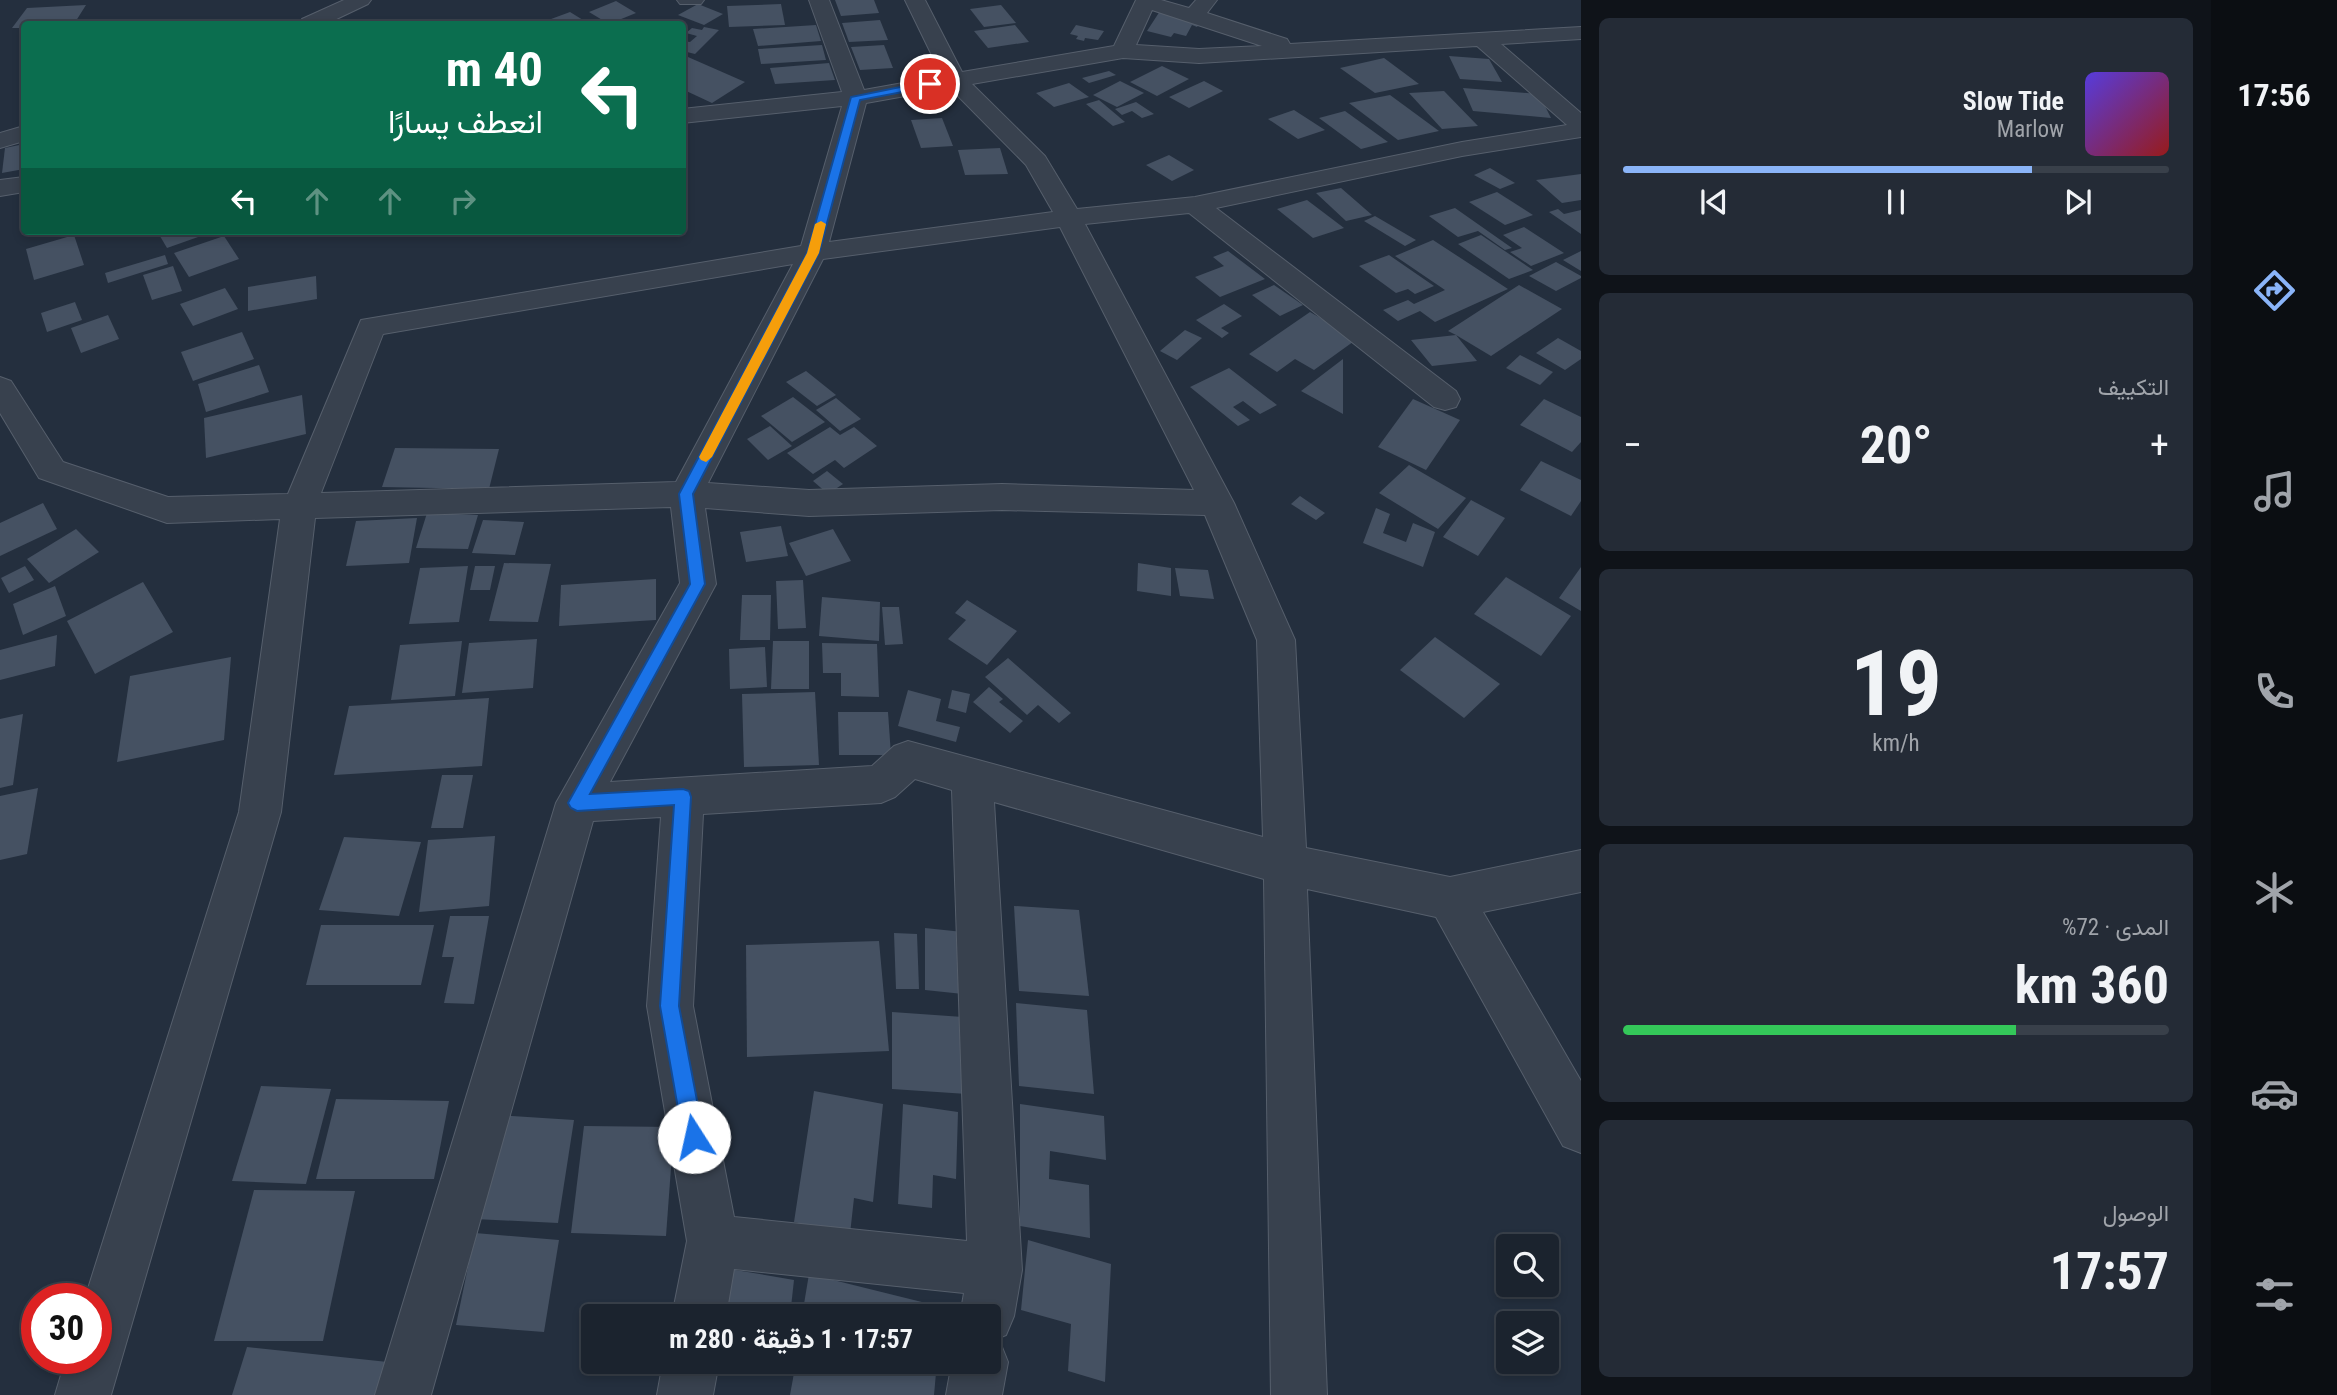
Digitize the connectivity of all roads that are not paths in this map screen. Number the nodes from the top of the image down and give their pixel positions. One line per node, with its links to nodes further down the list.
1 (361, 0): 8 (street)
2 (687, 0): 3 (street)
3 (694, 0)
4 (818, 0): 14 (street)
5 (915, 0): 13 (street)
6 (1142, 1): 7 (street); 11 (street)
7 (1201, 8): 12 (street)
8 (316, 21)
9 (1581, 33): 10 (street)
10 (1484, 41): 12 (street); 16 (street)
11 (1123, 51): 12 (street); 13 (street)
12 (1301, 52)
13 (955, 80): 14 (street); 22 (street)
14 (856, 97): 15 (street); 23 (street)
15 (686, 116)
16 (1581, 128): 21 (street)
17 (21, 134): 18 (street)
18 (0, 141)
19 (21, 185): 20 (street)
20 (0, 188)
21 (1195, 205): 22 (street); 25 (street)
22 (1069, 218): 23 (street); 27 (street)
23 (813, 253): 26 (street); 28 (street)
24 (0, 388): 28 (street)
25 (1445, 399)
26 (686, 494): 27 (street); 28 (street); 31 (street)
27 (1217, 503): 32 (street)
28 (299, 507): 38 (street)
29 (972, 777): 30 (street); 32 (street); 37 (street)
30 (683, 797): 31 (street); 36 (street)
31 (577, 803): 44 (street)
32 (1285, 864): 34 (street); 47 (street)
33 (1581, 871): 34 (street)
34 (1450, 898): 35 (street)
35 (1581, 1128)
36 (713, 1241): 37 (street); 39 (street)
37 (991, 1293)
38 (112, 1299)
39 (701, 1304)
40 (89, 1374): 43 (street)
41 (689, 1374): 45 (street)
42 (978, 1374): 46 (street)
43 (83, 1395)
44 (402, 1395)
45 (685, 1395)
46 (974, 1395)
47 (1299, 1395)

